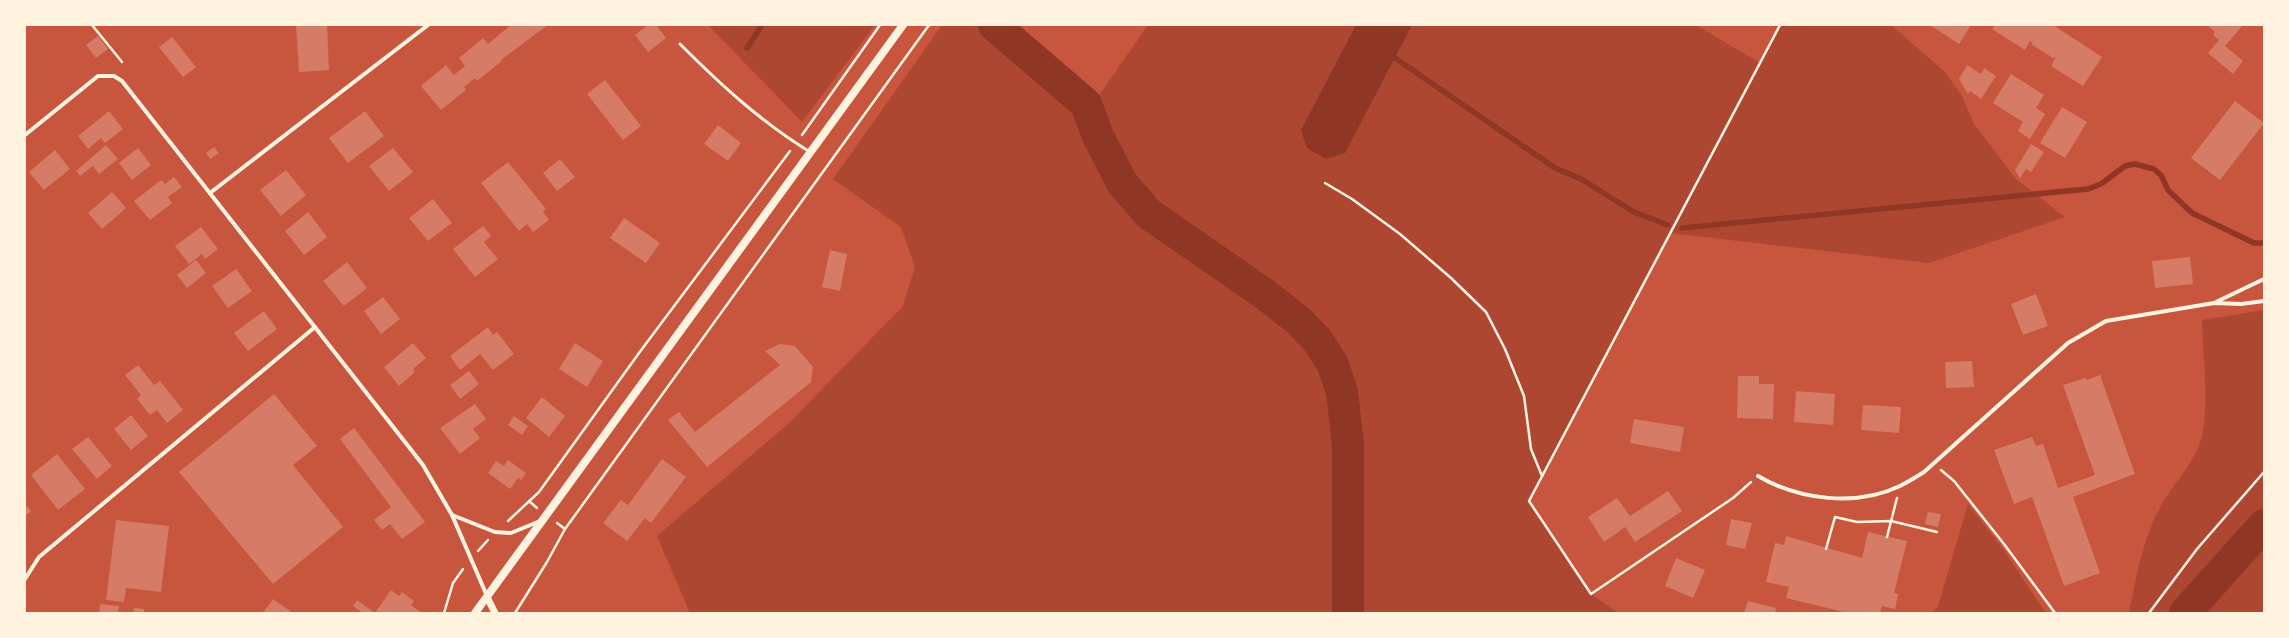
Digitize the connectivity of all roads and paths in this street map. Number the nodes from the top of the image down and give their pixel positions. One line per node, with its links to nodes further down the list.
1 (92, 25): 8 (path)
2 (428, 25): 13 (street)
3 (880, 25): 10 (path)
4 (903, 25): 11 (main road)
5 (929, 25): 36 (path)
6 (1780, 25): 20 (path)
7 (680, 44): 10 (lane)
8 (122, 62)
9 (25, 135): 13 (street)
10 (796, 143): 11 (lane); 26 (path)
11 (810, 152): 24 (main road)
12 (1325, 183): 20 (path)
13 (210, 193): 17 (street)
14 (2264, 279): 16 (street)
15 (2264, 300): 16 (street)
16 (2214, 303): 18 (street)
17 (315, 327): 23 (street); 31 (street)
18 (1933, 464): 22 (street); 37 (path)
19 (2264, 472): 38 (path)
20 (1542, 476): 21 (path)
21 (1758, 476): 22 (street)
22 (1900, 486): 25 (path)
23 (452, 515): 26 (street); 30 (street)
24 (541, 520): 26 (street); 32 (main road)
25 (1891, 520): 27 (path); 28 (path); 29 (path)
26 (495, 532): 30 (path)
27 (1937, 532)
28 (1887, 537)
29 (1826, 549)
30 (470, 559): 32 (street); 33 (path)
31 (25, 579)
32 (487, 597): 34 (main road); 35 (street)
33 (444, 613)
34 (475, 613)
35 (495, 613)
36 (515, 613)
37 (2055, 613)
38 (2149, 613)

